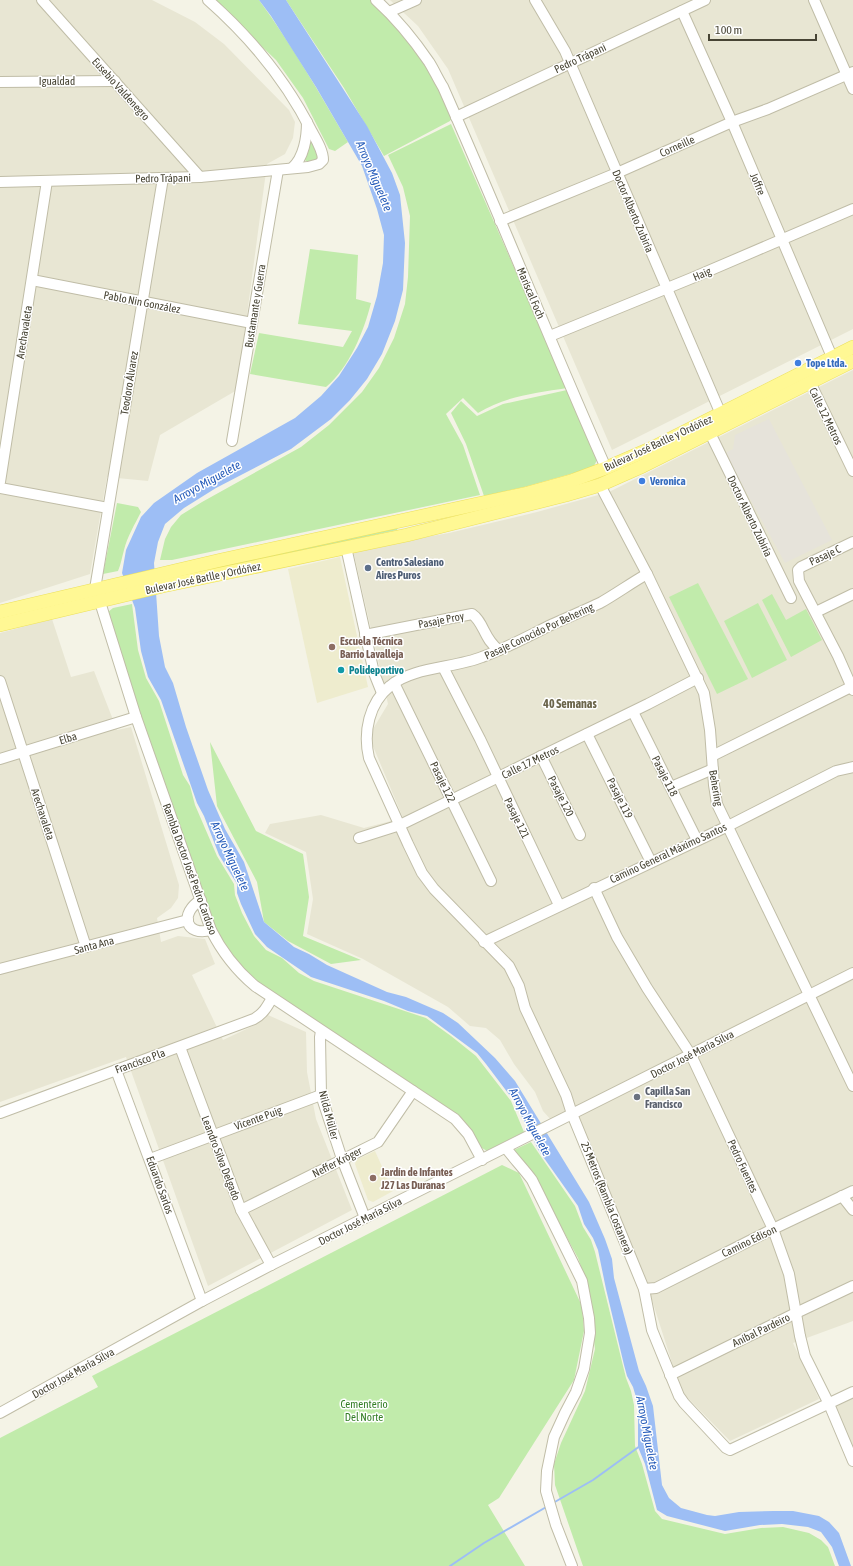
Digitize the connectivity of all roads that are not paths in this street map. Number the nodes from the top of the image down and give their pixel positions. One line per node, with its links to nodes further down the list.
1 (42, 0): 12 (street, Eusebio Valdenegro)
2 (208, 0): 16 (street)
3 (376, 0): 9 (street, Mariscal Foch)
4 (416, 0): 9 (street)
5 (535, 0): 10 (street, Doctor Alberto Zubiría)
6 (705, 0): 8 (street, Pedro Trápani)
7 (814, 0): 11 (street)
8 (682, 11): 10 (street, Pedro Trápani); 17 (street, Joffre)
9 (389, 12): 15 (street, Mariscal Foch)
10 (570, 63): 15 (street, Pedro Trápani); 20 (street, Doctor Alberto Zubiría)
11 (850, 73): 14 (street); 17 (street, Corneille)
12 (115, 81): 13 (street, Igualdad); 21 (street, Eusebio Valdenegro)
13 (0, 82)
14 (853, 89)
15 (456, 117): 26 (street, Mariscal Foch)
16 (307, 122): 18 (street); 18 (street, Pedro Trápani)
17 (732, 122): 20 (street, Corneille); 27 (street, Joffre)
18 (292, 168): 19 (street, Pedro Trápani)
19 (278, 170): 21 (street, Pedro Trápani); 31 (street, Bustamante y Guerra)
20 (616, 172): 26 (street, Corneille); 29 (street, Doctor Alberto Zubiría)
21 (200, 177): 22 (street, Pedro Trápani)
22 (163, 178): 23 (street, Pedro Trápani); 30 (street, Teodoro Álvarez)
23 (47, 181): 24 (street, Pedro Trápani); 28 (street, Arechavaleta)
24 (0, 182)
25 (853, 209): 27 (street, Haig)
26 (500, 221): 32 (street, Mariscal Foch)
27 (782, 239): 29 (street, Haig); 34 (street, Joffre)
28 (32, 280): 30 (street, Pablo Nin González); 42 (street, Arechavaleta)
29 (666, 288): 32 (street, Haig); 37 (street, Doctor Alberto Zubiría)
30 (142, 302): 31 (street, Pablo Nin González); 45 (street, Teodoro Álvarez)
31 (252, 323): 39 (street, Bustamante y Guerra)
32 (550, 336): 40 (street, Mariscal Foch)
33 (853, 347): 34 (main road, Bulevar José Batlle y Ordóñez)
34 (832, 357): 37 (main road, Bulevar José Batlle y Ordóñez)
35 (853, 361): 36 (main road, Bulevar José Batlle y Ordóñez)
36 (810, 382): 37 (main road, Bulevar José Batlle y Ordóñez); 41 (street, Calle 12 Metros)
37 (723, 419): 38 (main road, Bulevar José Batlle y Ordóñez); 40 (main road, Bulevar José Batlle y Ordóñez)
38 (710, 433): 43 (main road, Bulevar José Batlle y Ordóñez); 54 (street, Doctor Alberto Zubiría)
39 (232, 441)
40 (606, 468): 46 (main road, Bulevar José Batlle y Ordóñez)
41 (853, 471)
42 (0, 482)
43 (600, 485): 47 (main road, Bulevar José Batlle y Ordóñez); 50 (street, Behering)
44 (0, 488): 45 (street)
45 (108, 508): 52 (street, Teodoro Álvarez)
46 (405, 520): 47 (street); 51 (main road, Bulevar José Batlle y Ordóñez)
47 (408, 534): 49 (main road, Bulevar José Batlle y Ordóñez)
48 (853, 542): 57 (street, Pasaje C)
49 (346, 547): 51 (main road, Bulevar José Batlle y Ordóñez); 59 (street)
50 (647, 574): 61 (street, Pasaje Conocido Por Behering); 64 (street, Behering)
51 (163, 580): 52 (main road, Bulevar José Batlle y Ordóñez); 55 (main road, Bulevar José Batlle y Ordóñez)
52 (95, 589): 56 (main road, Bulevar José Batlle y Ordóñez)
53 (853, 594): 57 (street)
54 (791, 598)
55 (100, 602): 58 (main road, Bulevar José Batlle y Ordóñez); 70 (street, Rambla Doctor José Pedro Cardoso)
56 (0, 612)
57 (816, 612): 67 (street)
58 (0, 625)
59 (365, 635): 60 (street, Pasaje Proy); 68 (street)
60 (488, 640): 61 (street, Pasaje Proy); 62 (street)
61 (499, 650): 62 (street, Pasaje Conocido Por Behering)
62 (485, 656): 63 (street, Pasaje Conocido Por Behering)
63 (443, 667): 66 (street, Pasaje Conocido Por Behering); 78 (street, Pasaje 121)
64 (698, 678): 69 (street, Calle 17 Metros); 74 (street, Behering)
65 (0, 681): 72 (street, Arechavaleta)
66 (394, 683): 68 (street, Pasaje Conocido Por Behering); 80 (street, Pasaje 122)
67 (852, 688): 74 (street)
68 (382, 693): 81 (street, 25 Metros (Rambla Costanera))
69 (633, 712): 71 (street, Calle 17 Metros); 79 (street, Pasaje 118)
70 (136, 717): 72 (street, Elba); 89 (street, Rambla Doctor José Pedro Cardoso)
71 (587, 734): 73 (street, Calle 17 Metros); 86 (street, Pasaje 119)
72 (23, 752): 75 (street, Elba); 94 (street, Arechavaleta)
73 (541, 756): 78 (street, Calle 17 Metros); 83 (street, Pasaje 120)
74 (712, 756): 76 (street, Behering)
75 (0, 760)
76 (713, 769): 79 (street); 82 (street, Behering)
77 (852, 769): 82 (street, Camino General Máximo Santos)
78 (498, 777): 80 (street, Calle 17 Metros); 90 (street, Pasaje 121)
79 (671, 787): 85 (street, Pasaje 118)
80 (452, 800): 81 (street, Calle 17 Metros); 87 (street, Pasaje 122)
81 (400, 825): 84 (street, Calle 17 Metros); 93 (street, 25 Metros (Rambla Costanera))
82 (728, 826): 85 (street, Camino General Máximo Santos); 97 (street, Behering)
83 (580, 835)
84 (359, 838)
85 (697, 840): 86 (street, Camino General Máximo Santos)
86 (651, 862): 88 (street, Camino General Máximo Santos)
87 (491, 880)
88 (594, 888): 90 (street, Camino General Máximo Santos); 101 (street, Pedro Fuentes)
89 (201, 900): 91 (street); 92 (street, Rambla Doctor José Pedro Cardoso)
90 (559, 905): 93 (street, Camino General Máximo Santos)
91 (188, 920): 92 (street); 94 (street, Santa Ana)
92 (211, 930): 98 (street, Rambla Doctor José Pedro Cardoso)
93 (484, 942): 107 (street, 25 Metros (Rambla Costanera))
94 (86, 947): 95 (street, Santa Ana)
95 (0, 969)
96 (853, 973): 97 (street, Doctor José María Silva)
97 (809, 996): 101 (street, Doctor José María Silva); 103 (street, Behering)
98 (272, 998): 99 (street, Rambla Doctor José Pedro Cardoso); 100 (street, Francisco Pla)
99 (321, 1031): 104 (street, Rambla Doctor José Pedro Cardoso); 105 (street, Nilda Müller)
100 (180, 1047): 102 (street, Francisco Pla); 108 (street, Leandro Silva Delgado)
101 (691, 1055): 107 (street, Doctor José María Silva); 118 (street, Pedro Fuentes)
102 (116, 1070): 106 (street, Francisco Pla); 110 (street, Eduardo Sarlos)
103 (853, 1086)
104 (414, 1091): 111 (street, Neffer Kröger); 112 (street, Rambla Doctor José Pedro Cardoso)
105 (321, 1095): 108 (street, Vicente Puig); 111 (street, Nilda Müller)
106 (0, 1113)
107 (572, 1114): 109 (street, Doctor José María Silva); 121 (street, 25 Metros (Rambla Costanera))
108 (212, 1135): 110 (street, Vicente Puig); 115 (street, Leandro Silva Delgado)
109 (506, 1148): 112 (street, Doctor José María Silva); 129 (street)
110 (150, 1159): 122 (street, Eduardo Sarlos)
111 (342, 1159): 115 (street, Neffer Kröger); 117 (street, Nilda Müller)
112 (482, 1160): 117 (street, Doctor José María Silva)
113 (853, 1191): 114 (street, Camino Edison)
114 (842, 1196): 116 (street); 118 (street, Camino Edison)
115 (241, 1210): 119 (street, Leandro Silva Delgado)
116 (853, 1210)
117 (365, 1218): 119 (street, Doctor José María Silva)
118 (773, 1229): 121 (street, Camino Edison); 123 (street, Pedro Fuentes)
119 (271, 1265): 122 (street, Doctor José María Silva)
120 (853, 1286): 123 (street, Aníbal Pardeiro)
121 (644, 1289): 124 (street, 25 Metros (Rambla Costanera))
122 (202, 1301): 127 (street, Doctor José María Silva)
123 (796, 1313): 124 (street, Aníbal Pardeiro); 126 (street, Pedro Fuentes)
124 (670, 1375): 126 (street, 25 Metros (Rambla Costanera))
125 (853, 1392): 126 (street)
126 (829, 1404): 128 (street, Pedro Fuentes)
127 (0, 1413)
128 (853, 1461)
129 (572, 1566)

